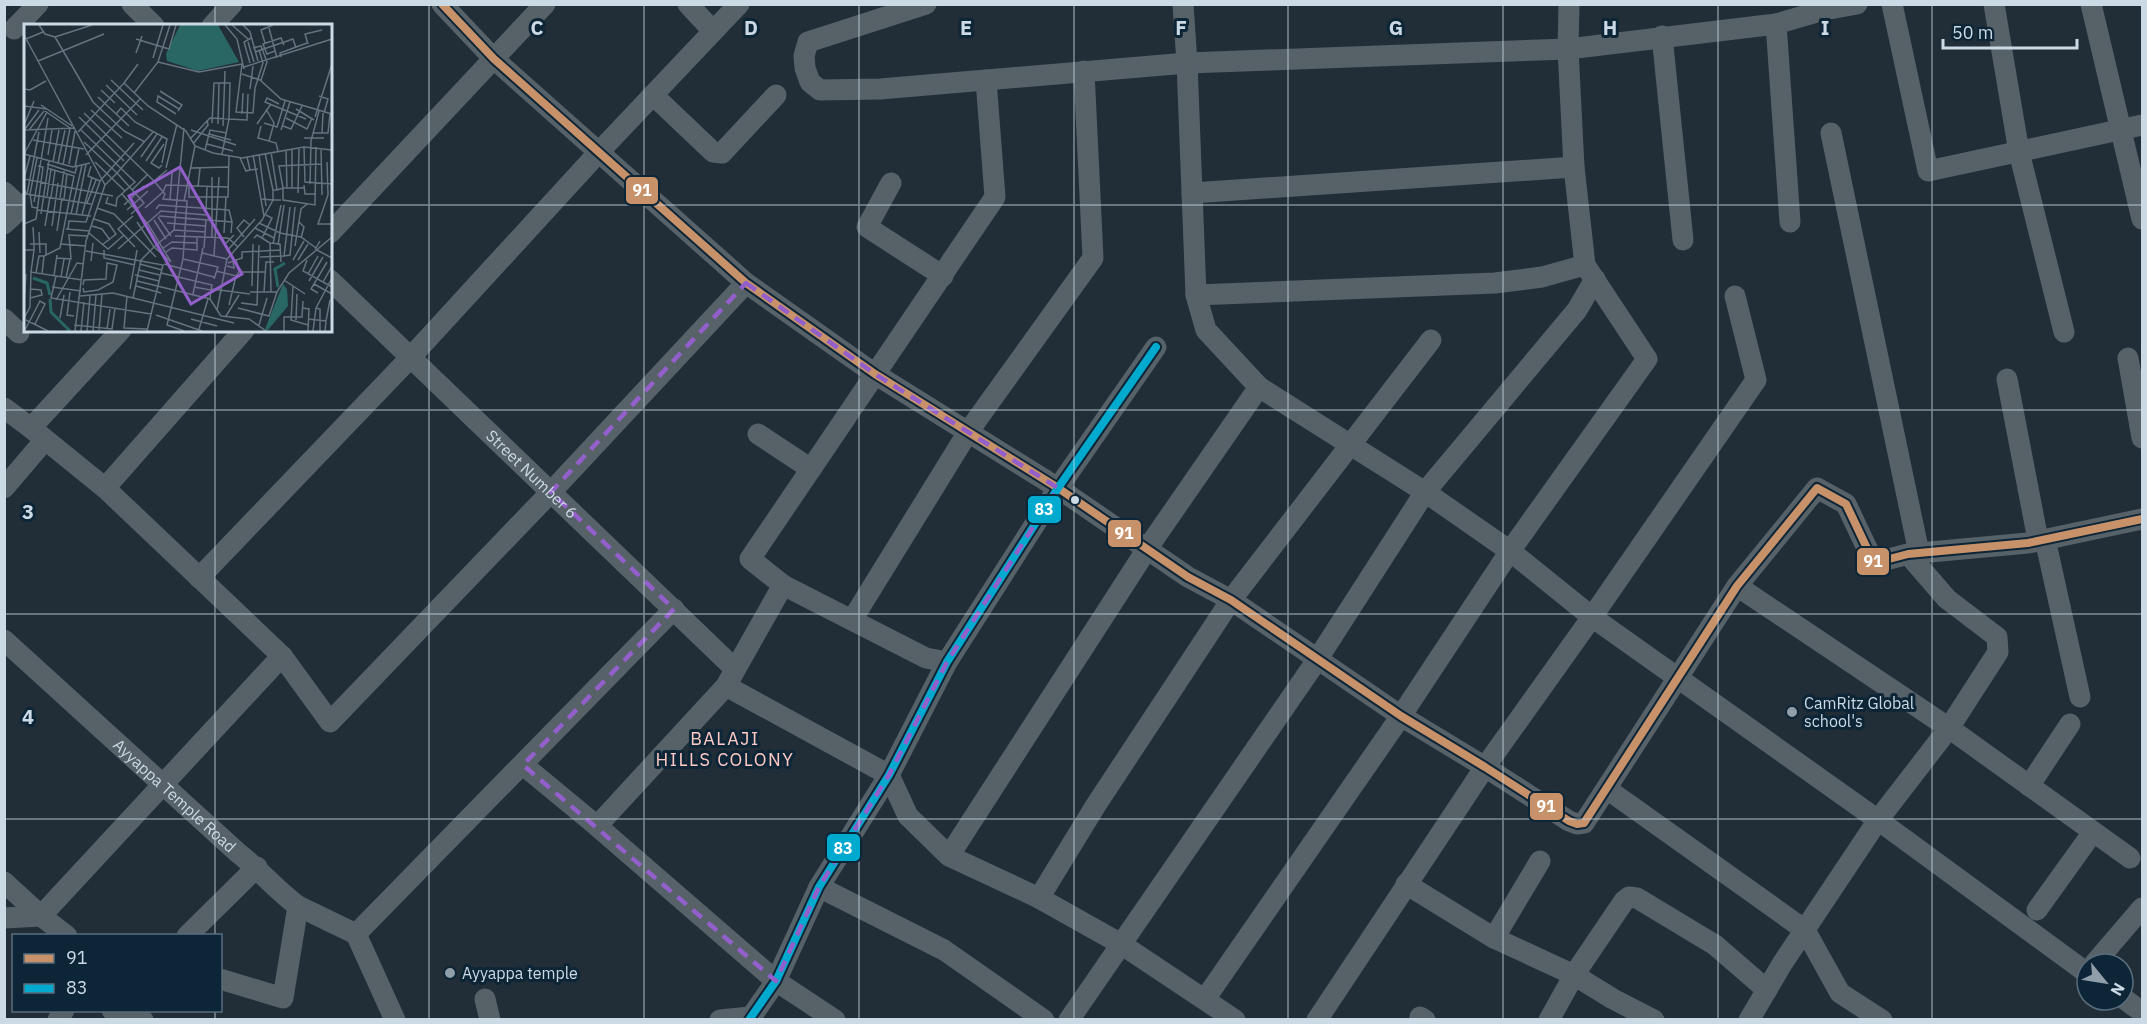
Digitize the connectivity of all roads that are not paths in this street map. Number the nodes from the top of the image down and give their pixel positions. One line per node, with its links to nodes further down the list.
1 (38, 4): 19 (street)
2 (132, 4): 16 (street)
3 (232, 4): 17 (street)
4 (442, 4): 23 (street)
5 (546, 4): 23 (street)
6 (688, 4): 20 (street)
7 (739, 4): 20 (street)
8 (1183, 4): 24 (street)
9 (1569, 4): 22 (street)
10 (1857, 4): 15 (street)
11 (1892, 4): 33 (street)
12 (1994, 4): 33 (street)
13 (2091, 4): 30 (street)
14 (912, 6): 26 (street)
15 (1824, 7): 18 (street)
16 (152, 24)
17 (214, 24)
18 (1776, 24): 21 (street); 40 (street)
19 (15, 30)
20 (713, 31): 27 (street)
21 (1662, 36): 22 (street); 43 (street)
22 (1569, 49): 24 (street); 34 (street)
23 (494, 59): 32 (street); 42 (street)
24 (1187, 63): 25 (street); 37 (street)
25 (1084, 70): 26 (street); 61 (street)
26 (986, 80): 45 (street)
27 (653, 95): 28 (street); 32 (street)
28 (776, 95)
29 (2142, 125): 30 (street)
30 (2120, 130): 33 (street); 39 (street)
31 (1831, 133): 76 (street)
32 (599, 152): 47 (street); 55 (street)
33 (2019, 152): 52 (street)
34 (1574, 167): 37 (street); 44 (street)
35 (891, 183): 45 (street)
36 (4, 192): 38 (street)
37 (1192, 193): 48 (street)
38 (23, 206): 41 (street)
39 (2142, 219)
40 (1790, 222)
41 (4, 224)
42 (332, 231)
43 (1683, 240)
44 (1590, 272): 48 (street); 71 (street); 75 (street)
45 (943, 276): 57 (street)
46 (332, 282): 55 (street, Street Number 6)
47 (746, 283): 57 (street); 70 (street)
48 (1196, 295): 59 (street)
49 (1735, 296): 82 (street)
50 (119, 332): 62 (street)
51 (242, 332): 68 (street)
52 (2064, 332)
53 (1431, 340): 65 (street)
54 (1156, 347): 69 (street)
55 (410, 358): 70 (street, Street Number 6); 77 (street)
56 (2128, 358): 64 (street)
57 (875, 374): 61 (street); 66 (street)
58 (2007, 379): 73 (street)
59 (1259, 387): 65 (street); 74 (street)
60 (4, 408): 62 (street)
61 (968, 432): 69 (street); 83 (street)
62 (38, 434): 67 (street); 68 (street)
63 (758, 434): 66 (street)
64 (2142, 438)
65 (1350, 446): 71 (street); 80 (street)
66 (811, 468): 78 (street)
67 (4, 488)
68 (105, 488): 77 (street)
69 (1058, 488): 74 (street); 87 (street)
70 (551, 492): 81 (street, Street Number 6); 85 (street)
71 (1425, 492): 75 (street); 86 (street)
72 (2142, 519): 73 (street)
73 (2042, 540): 76 (street); 90 (street)
74 (1147, 549): 80 (street); 103 (street)
75 (1510, 551): 82 (street); 91 (street)
76 (1913, 553): 79 (street); 93 (street)
77 (200, 579): 85 (street)
78 (783, 585): 83 (street); 89 (street)
79 (1737, 586): 88 (street); 93 (street)
80 (1231, 600): 86 (street); 110 (street)
81 (674, 609): 89 (street, Street Number 6); 94 (street)
82 (1592, 617): 88 (street); 95 (street)
83 (852, 620): 87 (street)
84 (4, 640): 97 (street, Ayyappa Temple Road)
85 (282, 656): 97 (street)
86 (1317, 660): 91 (street); 121 (street)
87 (946, 662): 96 (street)
88 (1677, 677): 99 (street); 100 (street)
89 (730, 678): 96 (street, Street Number 6); 101 (street)
90 (2080, 697)
91 (1401, 716): 95 (street); 128 (street)
92 (2070, 724): 98 (street)
93 (1949, 728): 98 (street); 100 (street)
94 (523, 765): 101 (street); 119 (street)
95 (1485, 767): 99 (street); 108 (street)
96 (889, 775): 103 (street); 109 (street)
97 (163, 783): 106 (street, Ayyappa Temple Road); 114 (street)
98 (2029, 786): 102 (street)
99 (1607, 789): 116 (street)
100 (1878, 820): 116 (street); 123 (street)
101 (597, 826): 126 (street)
102 (2093, 832): 104 (street); 113 (street)
103 (949, 856): 110 (street)
104 (2130, 858)
105 (1540, 861): 120 (street)
106 (257, 867): 111 (street, Ayyappa Temple Road); 118 (street)
107 (4, 882): 114 (street)
108 (1406, 884): 120 (street); 139 (street)
109 (819, 887): 126 (street); 136 (street)
110 (1040, 898): 121 (street)
111 (298, 906): 119 (street, Ayyappa Temple Road); 125 (street)
112 (2142, 908): 122 (street)
113 (2037, 910)
114 (41, 916): 115 (street); 117 (street)
115 (4, 918)
116 (1805, 930): 127 (street); 130 (street)
117 (64, 934)
118 (189, 934)
119 (356, 934): 133 (street)
120 (1494, 938): 124 (street)
121 (1121, 944): 128 (street); 137 (street)
122 (2104, 952)
123 (2075, 964)
124 (1574, 975): 127 (street); 140 (street); 141 (street)
125 (222, 980)
126 (776, 981): 131 (street); 135 (street)
127 (1767, 990): 142 (street)
128 (1205, 999): 138 (street)
129 (115, 1012): 132 (street)
130 (1850, 1012): 143 (street)
131 (749, 1018): 134 (street)
132 (143, 1020)
133 (395, 1020)
134 (720, 1020)
135 (835, 1020)
136 (1044, 1020)
137 (1069, 1020)
138 (1235, 1020)
139 (1317, 1020)
140 (1549, 1020)
141 (1654, 1020)
142 (1749, 1020)
143 (1882, 1020)

